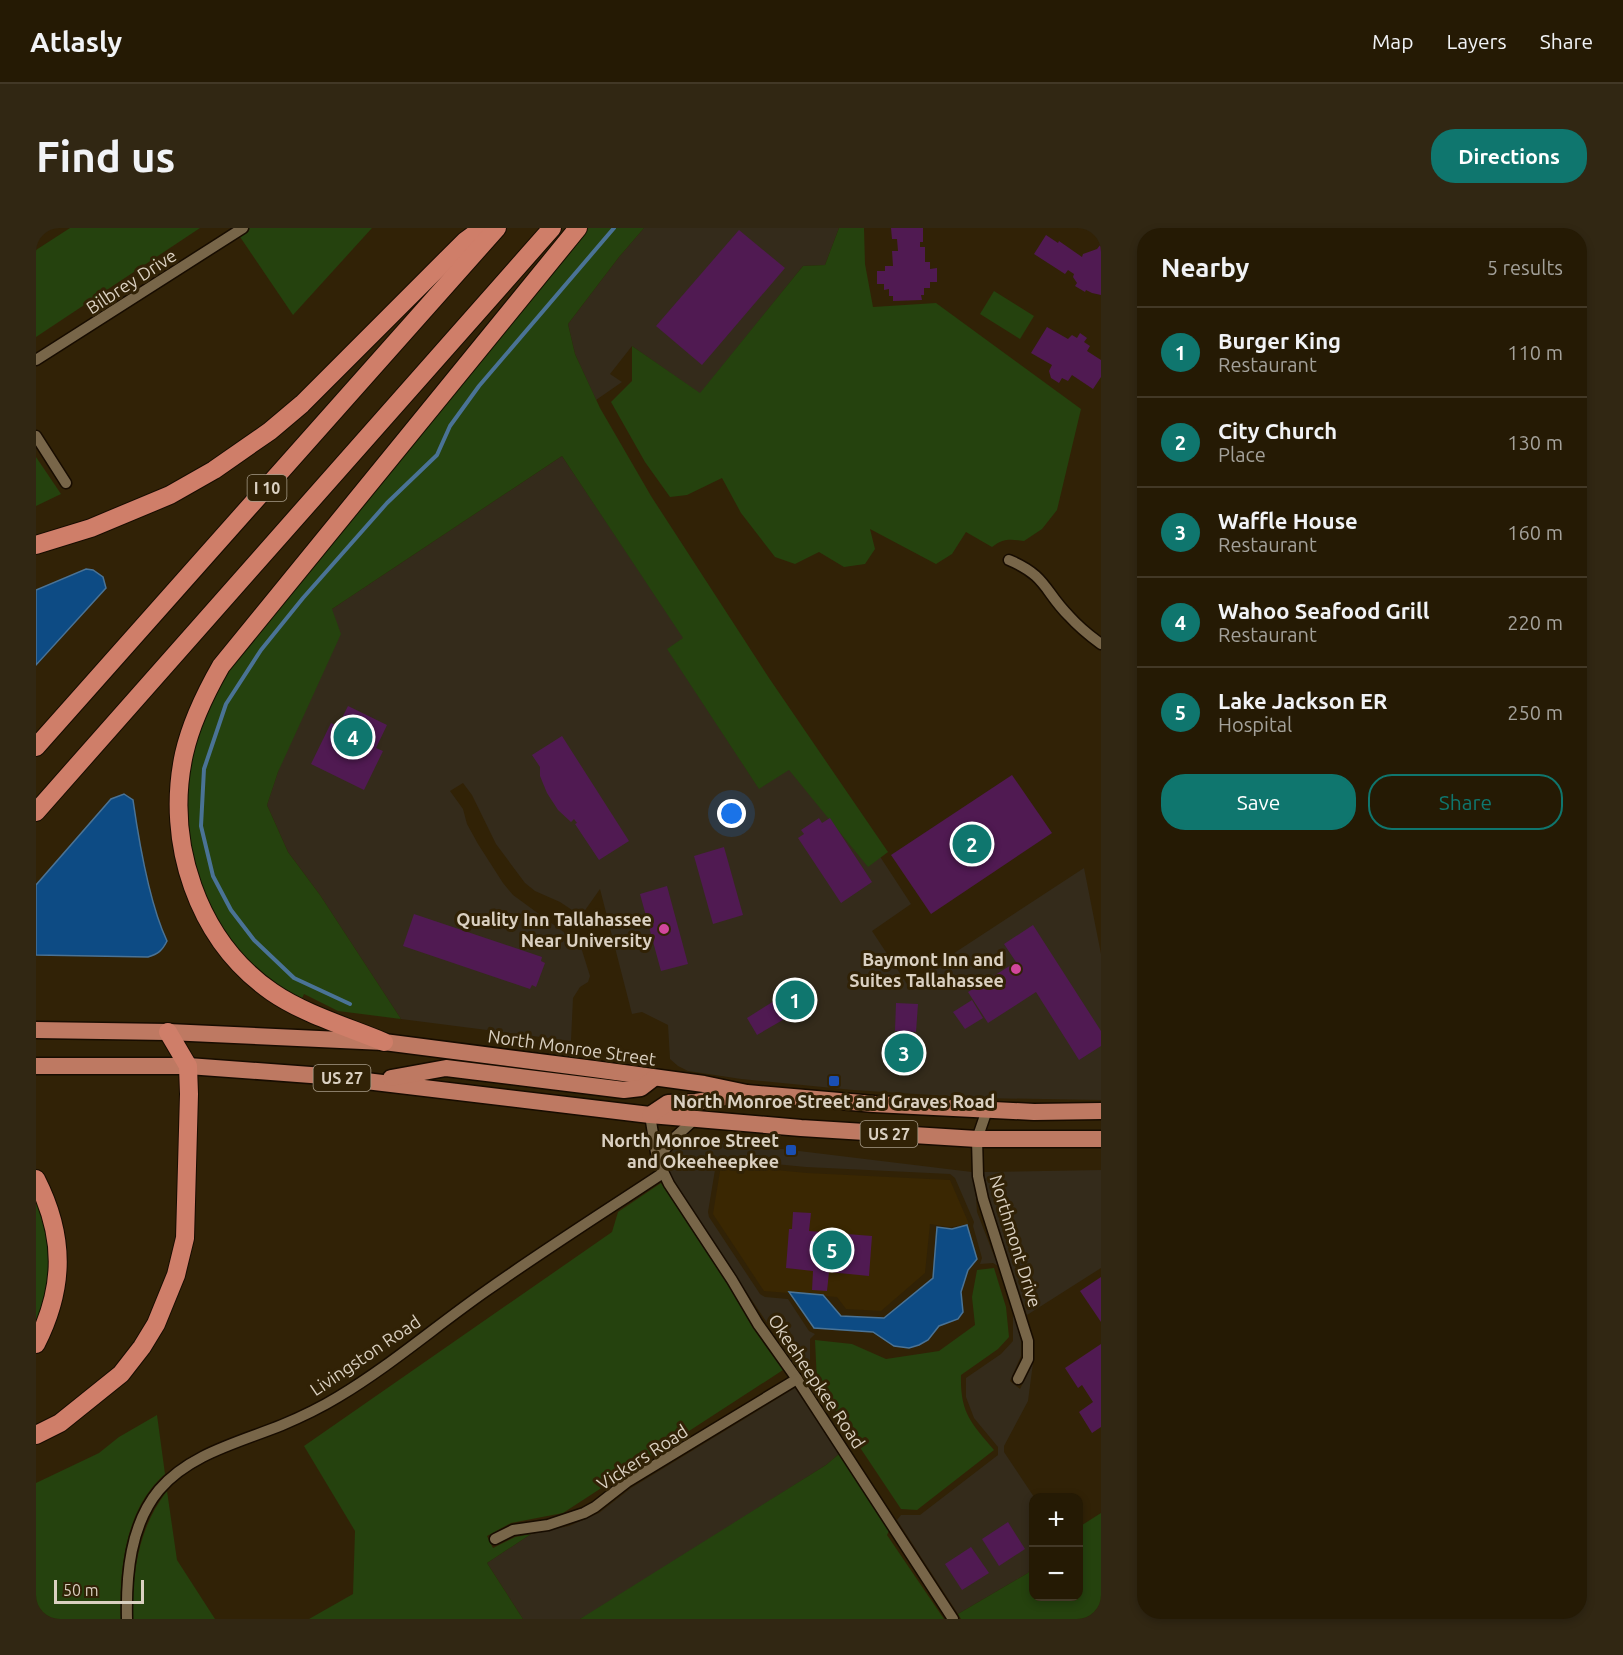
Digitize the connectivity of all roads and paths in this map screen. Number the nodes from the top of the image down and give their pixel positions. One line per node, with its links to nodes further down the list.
1 (243, 228): 6 (street, Bilbrey Drive)
2 (483, 228): 9 (highway)
3 (497, 228): 12 (highway, I 10)
4 (552, 228): 13 (highway, I 10)
5 (578, 228): 16 (highway)
6 (36, 360)
7 (36, 436): 8 (street)
8 (66, 483)
9 (36, 545)
10 (1009, 560): 11 (street)
11 (1101, 644)
12 (36, 747)
13 (36, 812)
14 (36, 1030): 15 (highway, North Monroe Street / US 27)
15 (168, 1032): 16 (highway, North Monroe Street / US 27); 18 (highway)
16 (384, 1042): 19 (highway, North Monroe Street / US 27)
17 (36, 1066): 18 (highway, US 27)
18 (188, 1066): 20 (highway, US 27); 34 (highway)
19 (654, 1078): 20 (highway); 21 (highway, North Monroe Street / US 27)
20 (374, 1081): 24 (highway, US 27)
21 (747, 1093): 22 (highway, North Monroe Street / US 27); 24 (highway)
22 (987, 1110): 23 (highway, North Monroe Street / US 27); 26 (street, Northmont Drive)
23 (1101, 1111)
24 (650, 1115): 25 (highway, US 27); 28 (street, Okeeheepkee Road)
25 (695, 1119): 26 (highway, US 27); 28 (street)
26 (977, 1139): 27 (highway, US 27); 33 (street, Northmont Drive)
27 (1101, 1139)
28 (657, 1159): 29 (street, Okeeheepkee Road)
29 (663, 1173): 32 (street, Okeeheepkee Road); 36 (street, Livingston Road)
30 (36, 1179): 31 (highway)
31 (36, 1344)
32 (797, 1379): 35 (street, Vickers Road); 37 (street, Okeeheepkee Road)
33 (1018, 1379)
34 (36, 1435)
35 (495, 1539)
36 (127, 1619)
37 (953, 1619)

